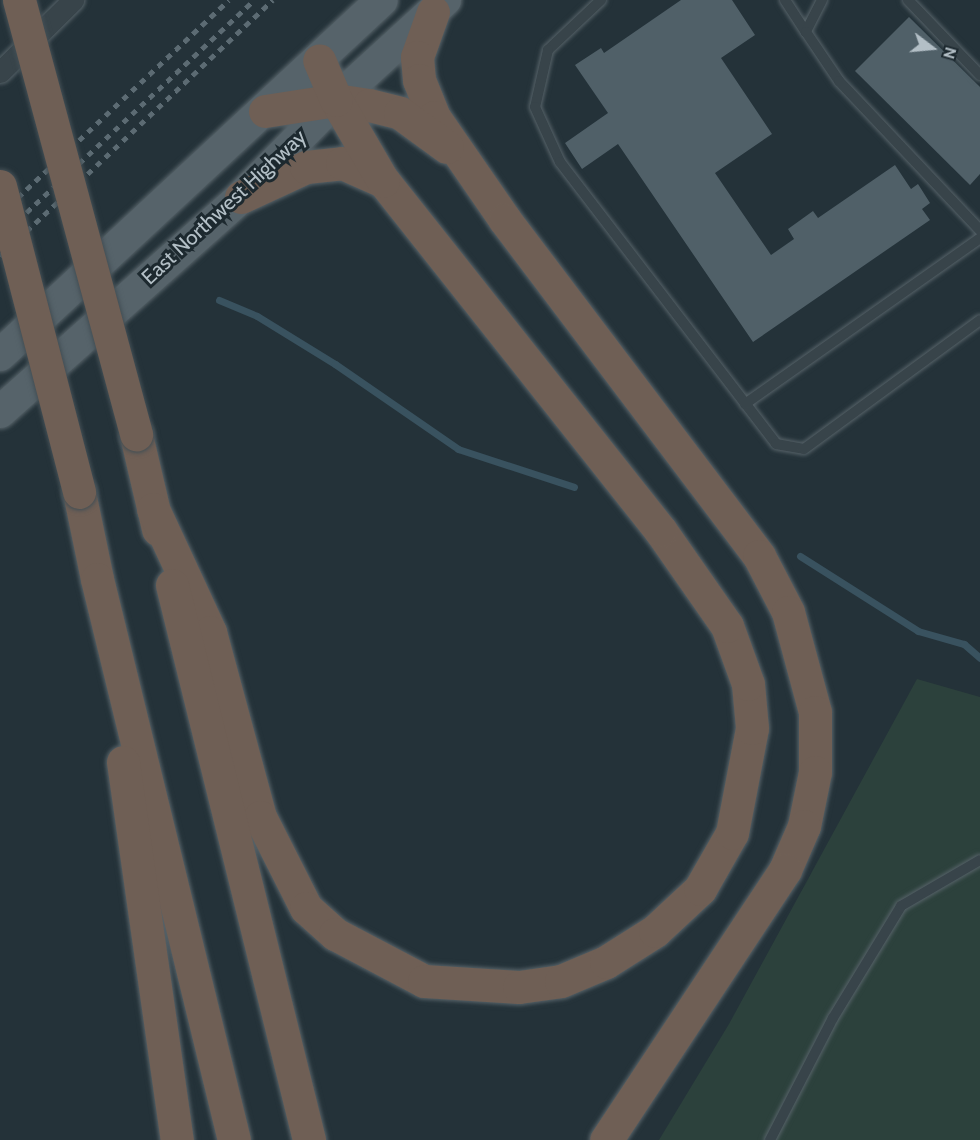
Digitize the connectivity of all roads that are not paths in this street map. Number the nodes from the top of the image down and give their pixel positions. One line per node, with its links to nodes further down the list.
1 (19, 0): 25 (highway, bridge)
2 (73, 0): 11 (street)
3 (382, 0): 10 (main road, East Northwest Highway)
4 (602, 0): 23 (lane)
5 (785, 0): 9 (lane)
6 (822, 0): 9 (lane)
7 (908, 0): 12 (lane)
8 (439, 6): 13 (main road, East Northwest Highway); 15 (highway)
9 (806, 32): 19 (lane)
10 (319, 60): 13 (highway); 14 (main road, East Northwest Highway)
11 (0, 72)
12 (980, 75)
13 (336, 100): 14 (highway); 15 (highway); 16 (highway); 18 (main road, East Northwest Highway)
14 (265, 111): 22 (main road, East Northwest Highway)
15 (460, 158): 31 (highway)
16 (383, 181): 18 (highway); 25 (highway)
17 (0, 186): 26 (highway, bridge)
18 (241, 197): 24 (main road, East Northwest Highway)
19 (980, 230)
20 (980, 238): 23 (lane)
21 (980, 320): 23 (lane)
22 (0, 355)
23 (745, 404)
24 (0, 412)
25 (153, 509): 30 (highway)
26 (97, 579): 28 (highway); 29 (highway)
27 (980, 860): 32 (lane)
28 (177, 1140)
29 (234, 1140)
30 (309, 1140)
31 (606, 1140)
32 (770, 1140)

